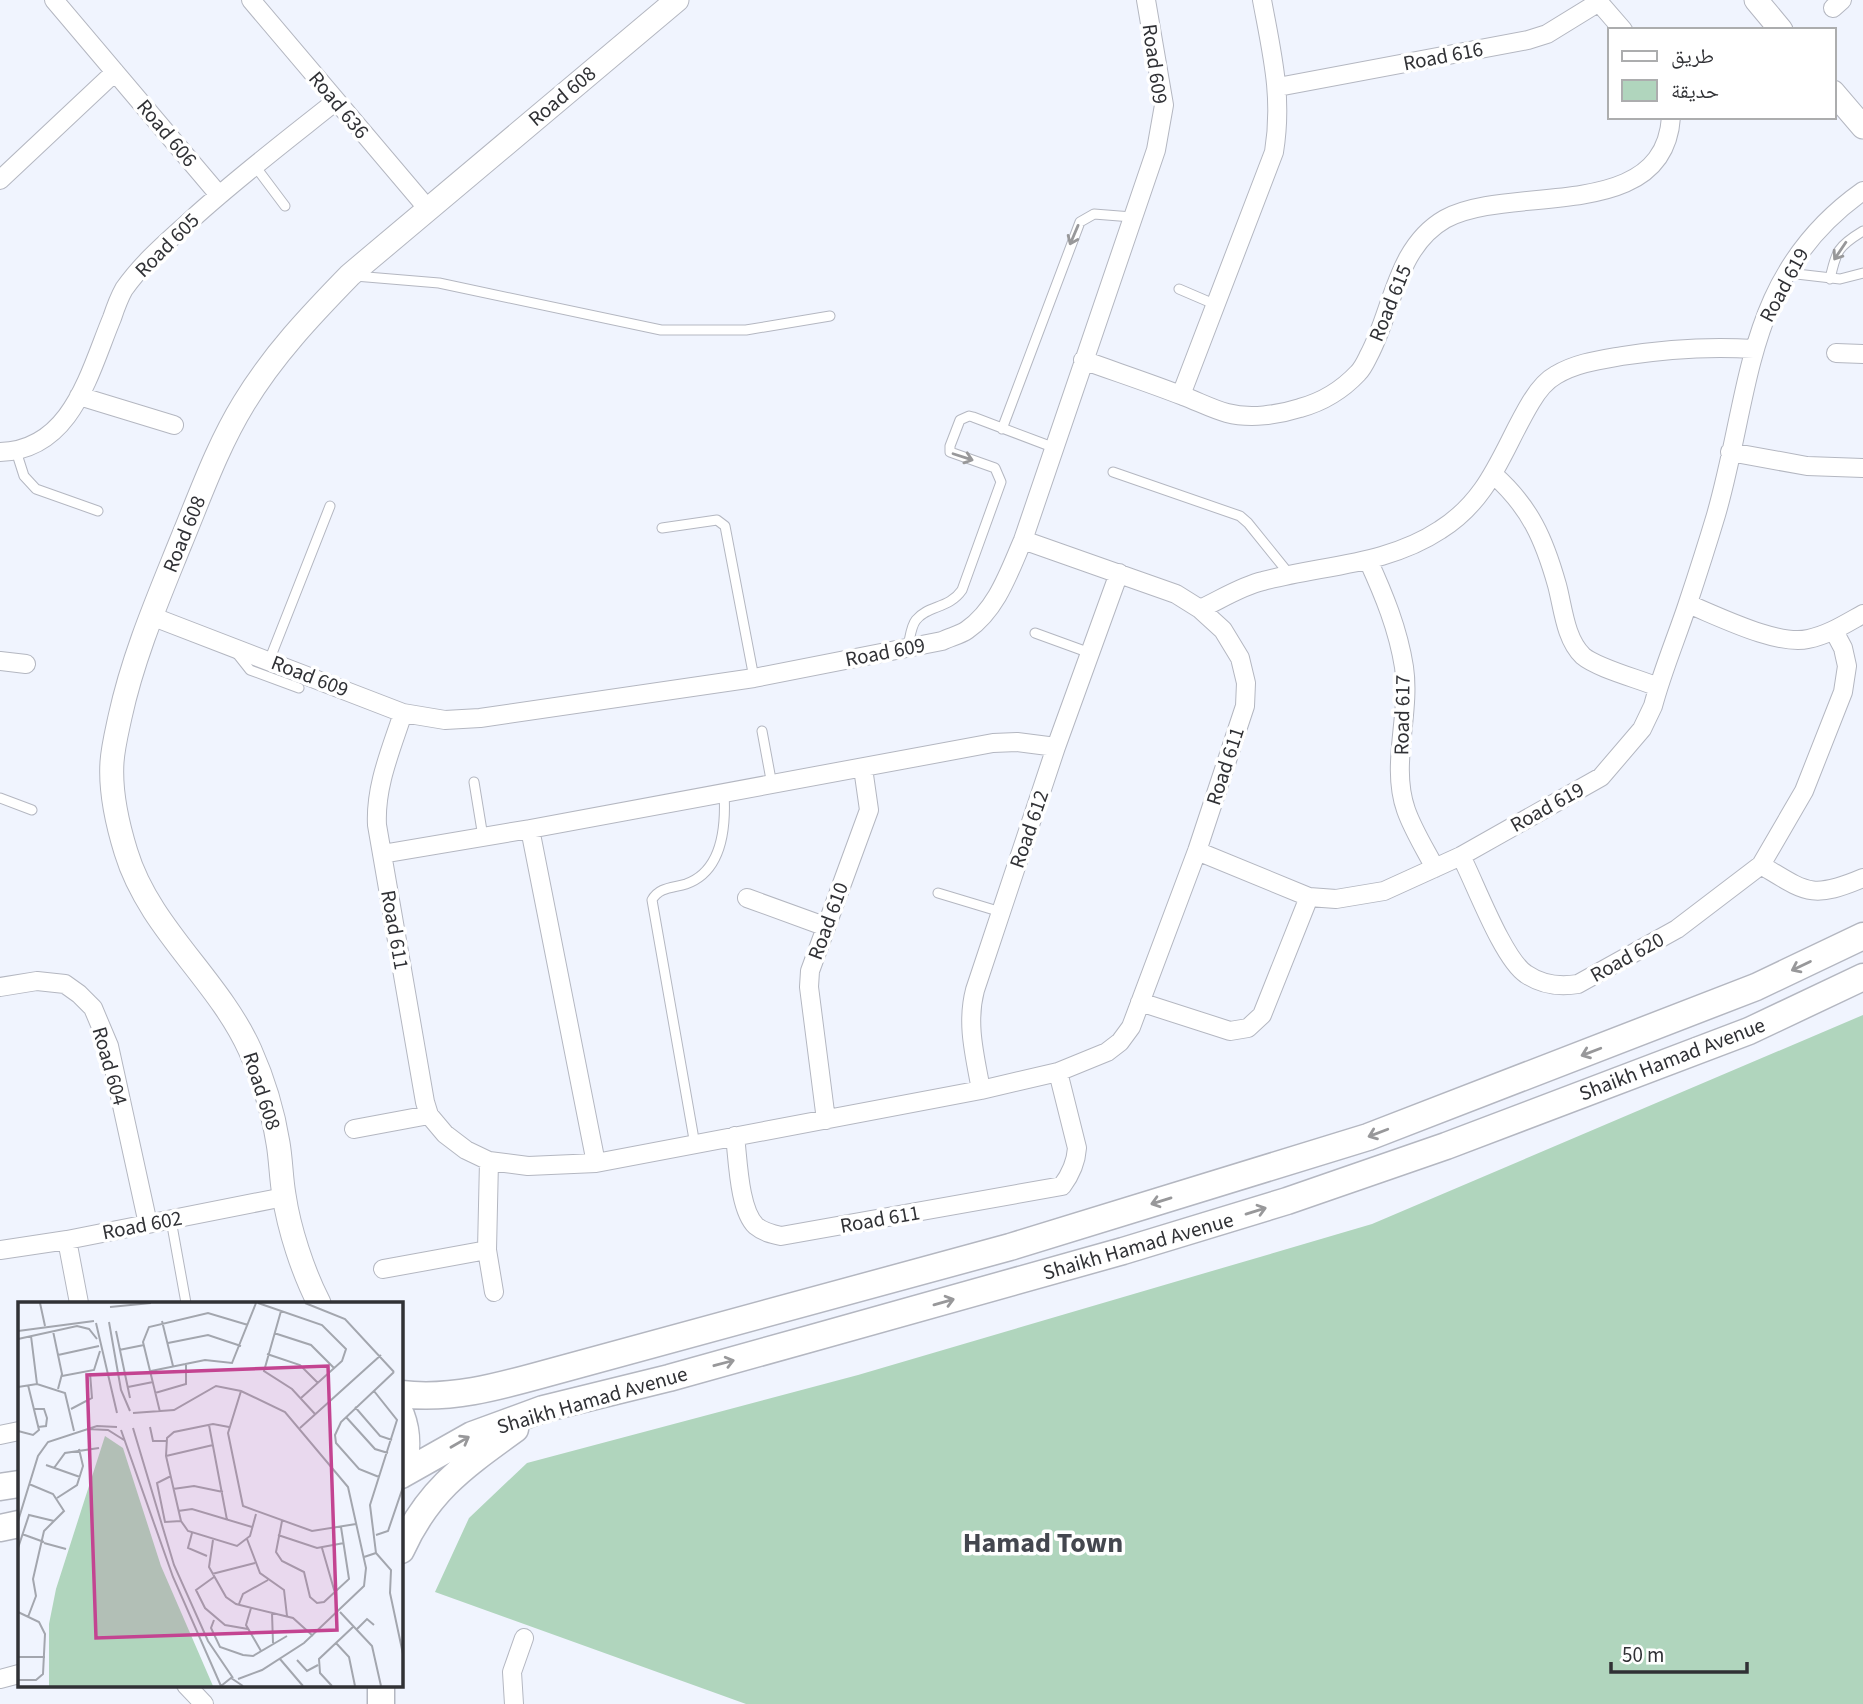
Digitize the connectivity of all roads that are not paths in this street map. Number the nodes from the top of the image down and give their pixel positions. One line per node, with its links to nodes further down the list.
1 (54, 0): 10 (street, Road 606)
2 (251, 0): 13 (street, Road 636)
3 (677, 0): 21 (street, Road 608)
4 (1146, 0): 22 (street, Road 609)
5 (1262, 0): 11 (street)
6 (1756, 0): 9 (street)
7 (1598, 1): 8 (street); 11 (street, Road 616)
8 (1621, 28)
9 (1779, 28)
10 (115, 72): 17 (street); 19 (street, Road 606)
11 (1278, 88): 29 (street)
12 (1835, 94): 15 (street)
13 (336, 101): 16 (street, Road 605); 21 (street, Road 636)
14 (1671, 119): 35 (street, Road 615)
15 (1863, 127)
16 (255, 166): 19 (street, Road 605); 20 (lane)
17 (0, 180)
18 (1863, 191): 24 (street, Road 619)
19 (219, 195): 36 (street, Road 605)
20 (285, 206)
21 (428, 209): 26 (street, Road 608)
22 (1132, 217): 34 (street, Road 609); 38 (lane, one-way to 38)
23 (1863, 231): 27 (lane, one-way to 27)
24 (1788, 273): 27 (lane); 31 (street, Road 619)
25 (1863, 273): 27 (lane)
26 (350, 275): 30 (lane); 55 (street, Road 608)
27 (1830, 279)
28 (1179, 289): 29 (lane)
29 (1214, 304): 35 (street)
30 (830, 316)
31 (1754, 349): 41 (street, Road 619); 44 (street)
32 (1836, 353): 33 (street)
33 (1863, 354)
34 (1083, 360): 35 (street, Road 615); 39 (street, Road 609)
35 (1181, 395)
36 (79, 396): 37 (street); 40 (street, Road 605)
37 (174, 425)
38 (1002, 429): 39 (lane); 58 (lane, one-way to 58)
39 (1055, 447): 48 (street, Road 609)
40 (8, 452): 46 (lane, Road 605)
41 (1730, 452): 42 (street); 52 (street, Road 619)
42 (1863, 468)
43 (1113, 472): 51 (lane)
44 (1494, 475): 49 (street); 65 (street)
45 (330, 506): 62 (lane)
46 (98, 511)
47 (662, 528): 64 (lane)
48 (1023, 540): 50 (street, Road 611); 58 (street, Road 609)
49 (1368, 561): 51 (street); 82 (street, Road 617)
50 (1119, 573): 53 (street, Road 611); 60 (street, Road 612)
51 (1290, 575): 53 (street)
52 (1688, 604): 56 (street); 65 (street, Road 619)
53 (1200, 609): 78 (street, Road 611)
54 (1863, 614): 56 (street)
55 (151, 616): 59 (street, Road 609); 102 (street, Road 608)
56 (1834, 631): 81 (street, Road 620)
57 (1035, 633): 60 (lane)
58 (908, 646): 64 (street, Road 609)
59 (233, 647): 62 (street, Road 609); 66 (lane)
60 (1090, 653): 69 (street, Road 612)
61 (0, 661): 63 (street)
62 (270, 661): 67 (street, Road 609)
63 (26, 664)
64 (754, 678): 67 (street, Road 609)
65 (1658, 687): 80 (street, Road 619)
66 (299, 688)
67 (403, 713): 79 (street, Road 611)
68 (762, 731): 72 (lane)
69 (1056, 747): 70 (street); 87 (street, Road 612)
70 (863, 768): 72 (street); 88 (street, Road 610)
71 (474, 782): 77 (lane)
72 (772, 785): 73 (street)
73 (724, 793): 76 (street); 99 (lane)
74 (0, 799): 75 (lane)
75 (32, 810)
76 (530, 829): 77 (street); 101 (street)
77 (483, 837): 79 (street)
78 (1197, 851): 85 (street, Road 619); 92 (street, Road 611)
79 (382, 854): 95 (street, Road 611)
80 (1461, 856): 81 (street, Road 620); 82 (street, Road 619)
81 (1761, 865): 83 (street)
82 (1435, 868): 85 (street, Road 619)
83 (1863, 878)
84 (938, 893): 87 (lane)
85 (1309, 897): 92 (street)
86 (747, 898): 88 (street)
87 (1001, 912): 94 (street, Road 612)
88 (824, 926): 96 (street, Road 610)
89 (1863, 936): 114 (main road, Shaikh Hamad Avenue, one-way to 114)
90 (1863, 977): 115 (main road, Shaikh Hamad Avenue, one-way to 90)
91 (0, 987): 104 (street, Road 604)
92 (1140, 1002): 93 (street, Road 611)
93 (1058, 1072): 94 (street, Road 611); 98 (street, Road 611)
94 (981, 1090): 96 (street, Road 611)
95 (429, 1115): 97 (street); 100 (street, Road 611)
96 (826, 1120): 98 (street, Road 611)
97 (354, 1129)
98 (735, 1136): 99 (street, Road 611)
99 (695, 1145): 101 (street, Road 611)
100 (489, 1161): 101 (street, Road 611); 107 (street)
101 (596, 1163)
102 (286, 1207): 103 (street, Road 602); 112 (street, Road 608); 113 (street, Road 608)
103 (171, 1220): 104 (street, Road 602); 111 (lane)
104 (148, 1224): 105 (street, Road 602)
105 (67, 1240): 106 (street, Road 602); 110 (street)
106 (0, 1250)
107 (487, 1250): 108 (street); 109 (street)
108 (383, 1269)
109 (494, 1292)
110 (79, 1302)
111 (186, 1302)
112 (298, 1302)
113 (318, 1302)
114 (402, 1394)
115 (543, 1409): 120 (main road, Shaikh Hamad Avenue, one-way to 115); 125 (main road)
116 (402, 1418): 119 (main road)
117 (18, 1431): 118 (street)
118 (0, 1435)
119 (402, 1470)
120 (402, 1474)
121 (18, 1483): 122 (main road)
122 (0, 1487)
123 (18, 1524): 124 (main road)
124 (0, 1528)
125 (402, 1548)
126 (524, 1637): 134 (street)
127 (18, 1674): 128 (street)
128 (0, 1679)
129 (187, 1686): 132 (street)
130 (374, 1686): 133 (street)
131 (382, 1686): 133 (main road)
132 (204, 1704)
133 (379, 1704)
134 (514, 1704)

